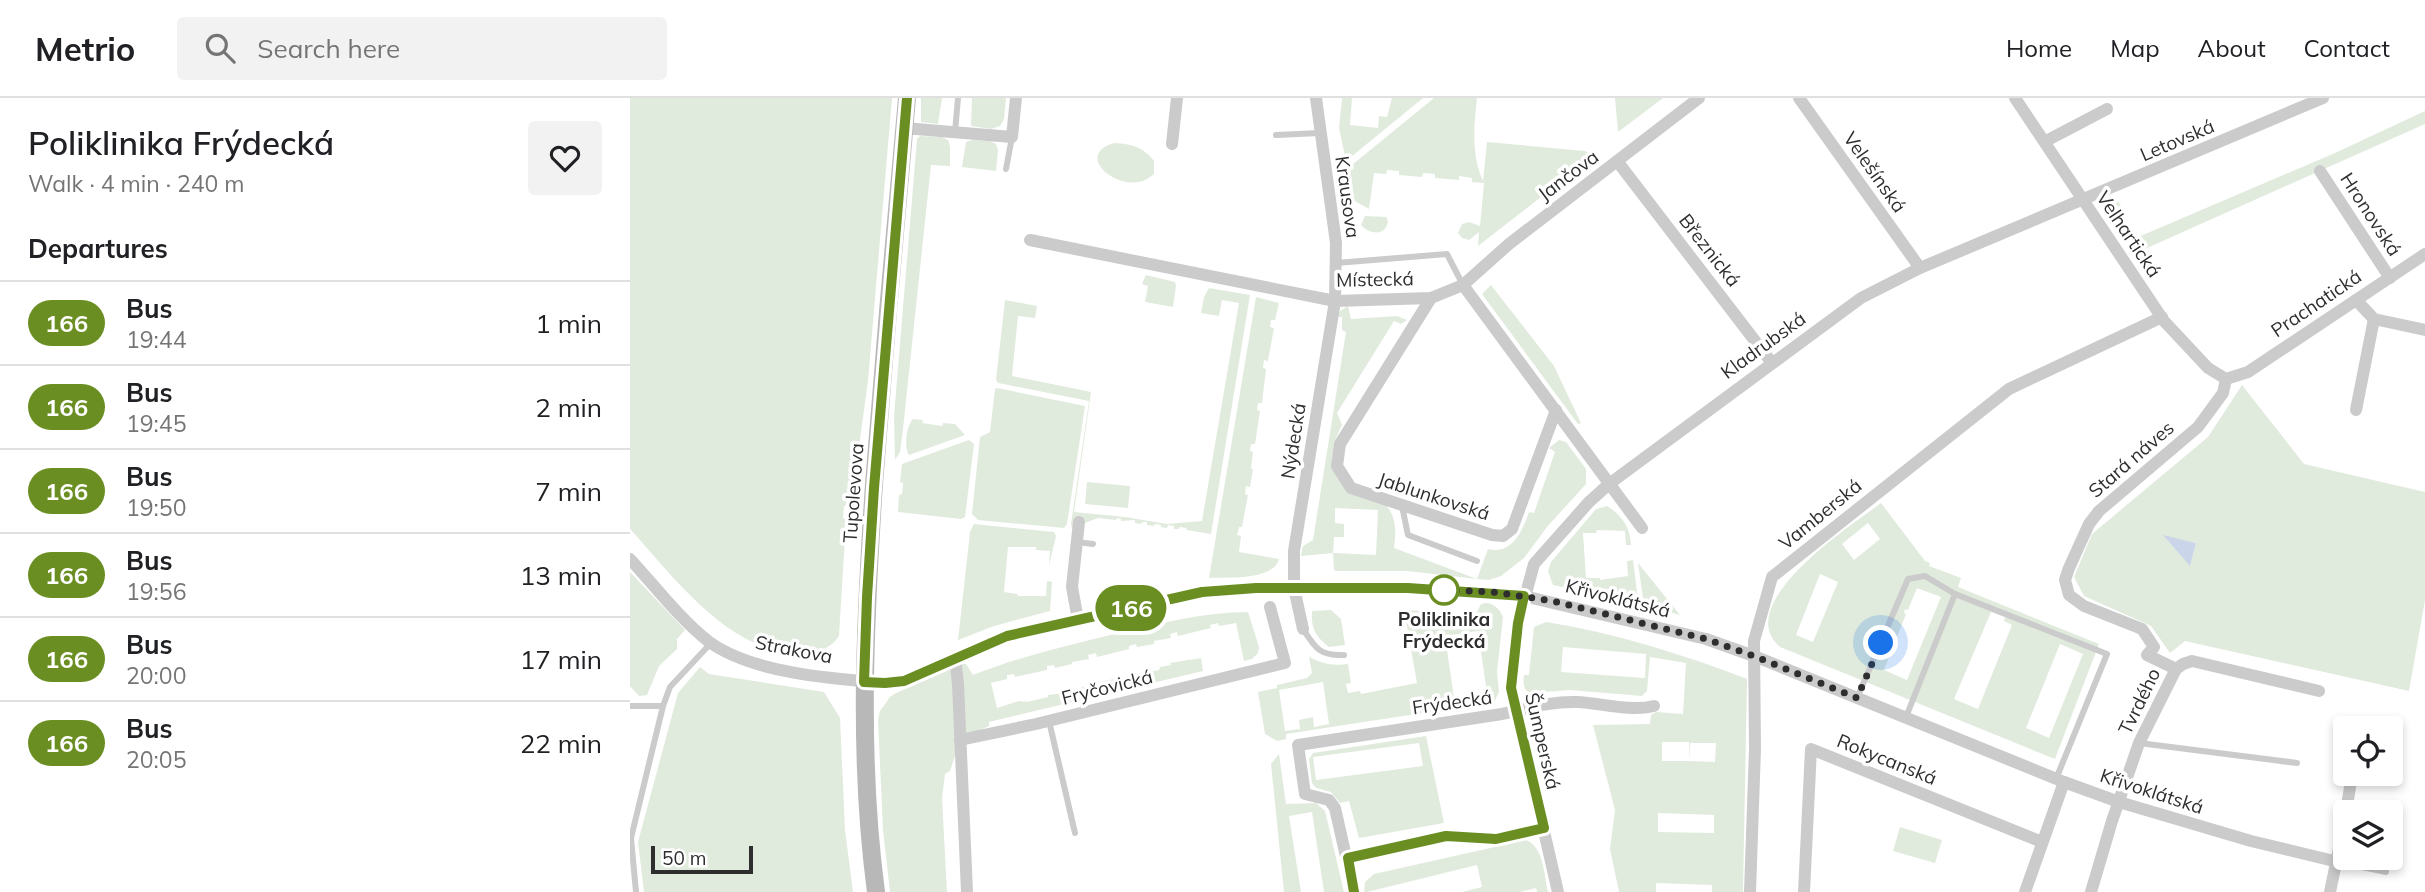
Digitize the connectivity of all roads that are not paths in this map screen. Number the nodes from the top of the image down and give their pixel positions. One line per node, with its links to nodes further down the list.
1 (906, 98): 11 (main road, Tupolevova)
2 (958, 98): 12 (lane)
3 (1016, 98): 15 (street)
4 (1177, 98): 17 (street)
5 (1316, 98): 13 (street, Krausova)
6 (1699, 98): 18 (street, Jančova)
7 (1799, 98): 25 (street, Velešínská)
8 (2015, 98): 16 (street, Velhartická)
9 (2323, 98): 21 (street, Letovská)
10 (2107, 109): 16 (street)
11 (904, 128): 12 (street); 57 (main road, Tupolevova)
12 (955, 132): 15 (street)
13 (1320, 133): 14 (lane); 24 (street, Krausova)
14 (1276, 135)
15 (1012, 137): 19 (lane)
16 (2046, 141): 21 (street, Velhartická)
17 (1172, 144)
18 (1617, 162): 27 (street, Jančova); 34 (street, Březnická)
19 (1006, 169)
20 (2320, 172): 26 (street, Hronovská)
21 (2083, 200): 25 (street, Kladrubská); 31 (street, Velhartická)
22 (1030, 240): 30 (street, Místecká)
23 (2425, 254): 26 (street, Prachatická)
24 (1335, 263): 27 (lane); 30 (street, Krausova)
25 (1920, 268): 34 (street, Kladrubská)
26 (2389, 278): 29 (street, Prachatická)
27 (1463, 285): 28 (street, Místecká); 36 (street)
28 (1431, 298): 30 (street, Místecká); 39 (street, Jablunkovská)
29 (2356, 300): 32 (street); 35 (street, Prachatická)
30 (1335, 301): 46 (street, Nýdecká)
31 (2162, 317): 35 (street, Velhartická); 54 (street, Vamberská)
32 (2374, 319): 33 (street); 37 (street)
33 (2425, 330)
34 (1772, 363): 38 (street, Kladrubská)
35 (2226, 379): 56 (street, Stará náves)
36 (1556, 410): 38 (street); 39 (street, Jablunkovská)
37 (2356, 410)
38 (1609, 484): 41 (street); 48 (street, Kladrubská)
39 (1402, 506): 45 (lane)
40 (1079, 522): 42 (street)
41 (1642, 528)
42 (1077, 542): 43 (lane); 50 (street)
43 (1093, 544)
44 (630, 559): 52 (street, Strakova)
45 (1477, 561)
46 (1294, 588): 48 (street, Křivoklátská); 50 (street, Křivoklátská); 51 (street)
47 (1955, 594): 59 (lane); 64 (lane); 69 (lane)
48 (1524, 596): 54 (street, Křivoklátská); 63 (street, Šumperská)
49 (1270, 607): 65 (street, Fryčovická)
50 (1078, 620): 55 (street, Křivoklátská)
51 (1303, 629): 53 (lane)
52 (711, 643): 57 (street, Strakova); 61 (lane)
53 (1344, 655)
54 (1754, 656): 59 (street, Křivoklátská); 86 (street, Vamberská)
55 (955, 658): 57 (street, Křivoklátská); 66 (street)
56 (2176, 669): 58 (street, Tvrdého); 67 (street, Tvrdého)
57 (864, 682): 82 (main road, Tupolevova)
58 (2319, 691)
59 (1857, 698): 64 (street, Křivoklátská)
60 (630, 706): 61 (lane)
61 (663, 706): 81 (lane)
62 (1654, 706): 63 (street, Frýdecká)
63 (1516, 711): 71 (street, Šumperská); 75 (street, Frýdecká)
64 (1906, 717): 69 (street, Křivoklátská)
65 (1049, 721): 66 (street, Fryčovická); 72 (lane)
66 (960, 740): 83 (street)
67 (2139, 743): 68 (lane); 70 (street, Tvrdého)
68 (2297, 763)
69 (2060, 780): 70 (street, Křivoklátská); 73 (street)
70 (2119, 802): 74 (street, Křivoklátská); 89 (street, Tvrdého)
71 (1544, 828): 75 (street); 85 (street, Šumperská)
72 (1075, 833)
73 (2042, 842): 87 (street, Rokycanská); 88 (street)
74 (2287, 850): 76 (street, Křivoklátská); 77 (street)
75 (1348, 858): 84 (street)
76 (2333, 861)
77 (2283, 863)
78 (2336, 870): 90 (street)
79 (2376, 870): 80 (lane)
80 (2386, 872)
81 (636, 892)
82 (876, 892)
83 (967, 892)
84 (1354, 892)
85 (1558, 892)
86 (1752, 892)
87 (1804, 892)
88 (2025, 892)
89 (2091, 892)
90 (2330, 892)

